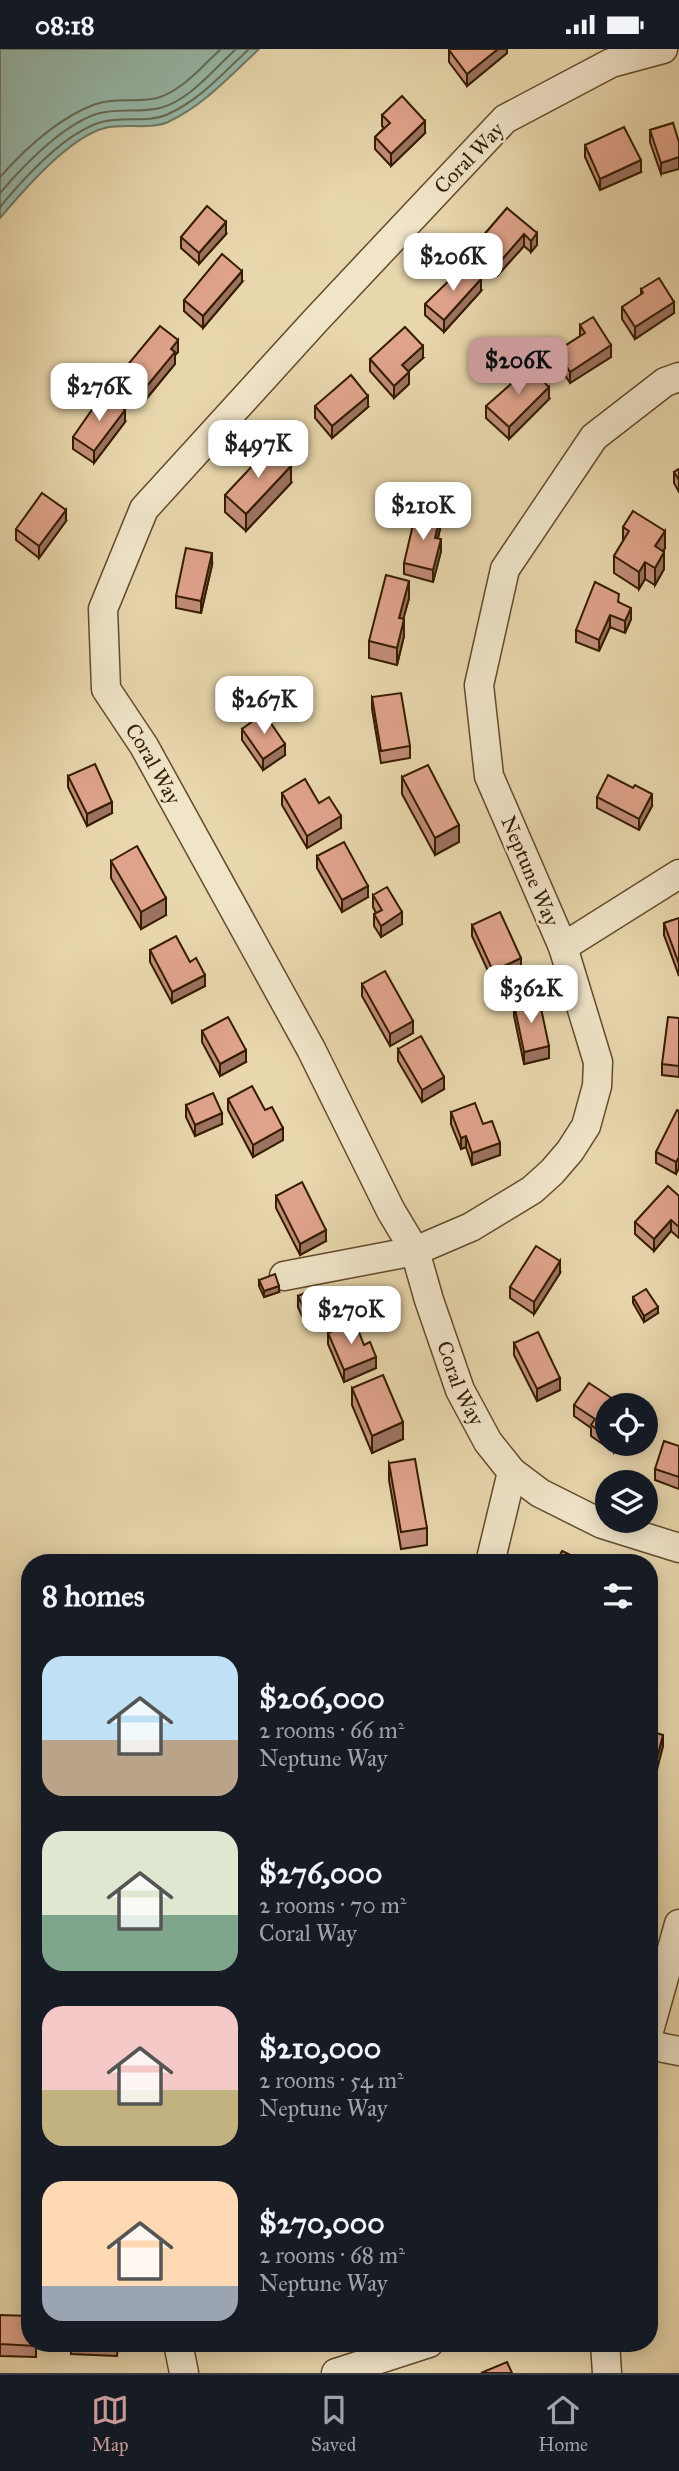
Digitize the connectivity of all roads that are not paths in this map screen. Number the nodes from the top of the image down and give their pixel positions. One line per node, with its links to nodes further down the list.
1 (663, 49): 5 (street, Coral Way)
2 (679, 377): 4 (street, Neptune Way)
3 (679, 874): 4 (street)
4 (563, 947): 5 (street, Neptune Way)
5 (415, 1251): 6 (street, Neptune Way); 7 (street, Coral Way)
6 (284, 1276)
7 (512, 1472): 8 (street, Coral Way); 9 (street)
8 (679, 1549)
9 (492, 1554)
10 (679, 1924): 11 (street)
11 (658, 1999)
12 (658, 2047): 13 (street)
13 (679, 2052)
14 (180, 2352): 17 (street)
15 (401, 2352): 18 (street)
16 (606, 2352): 19 (street)
17 (184, 2373)
18 (336, 2373)
19 (607, 2373)

